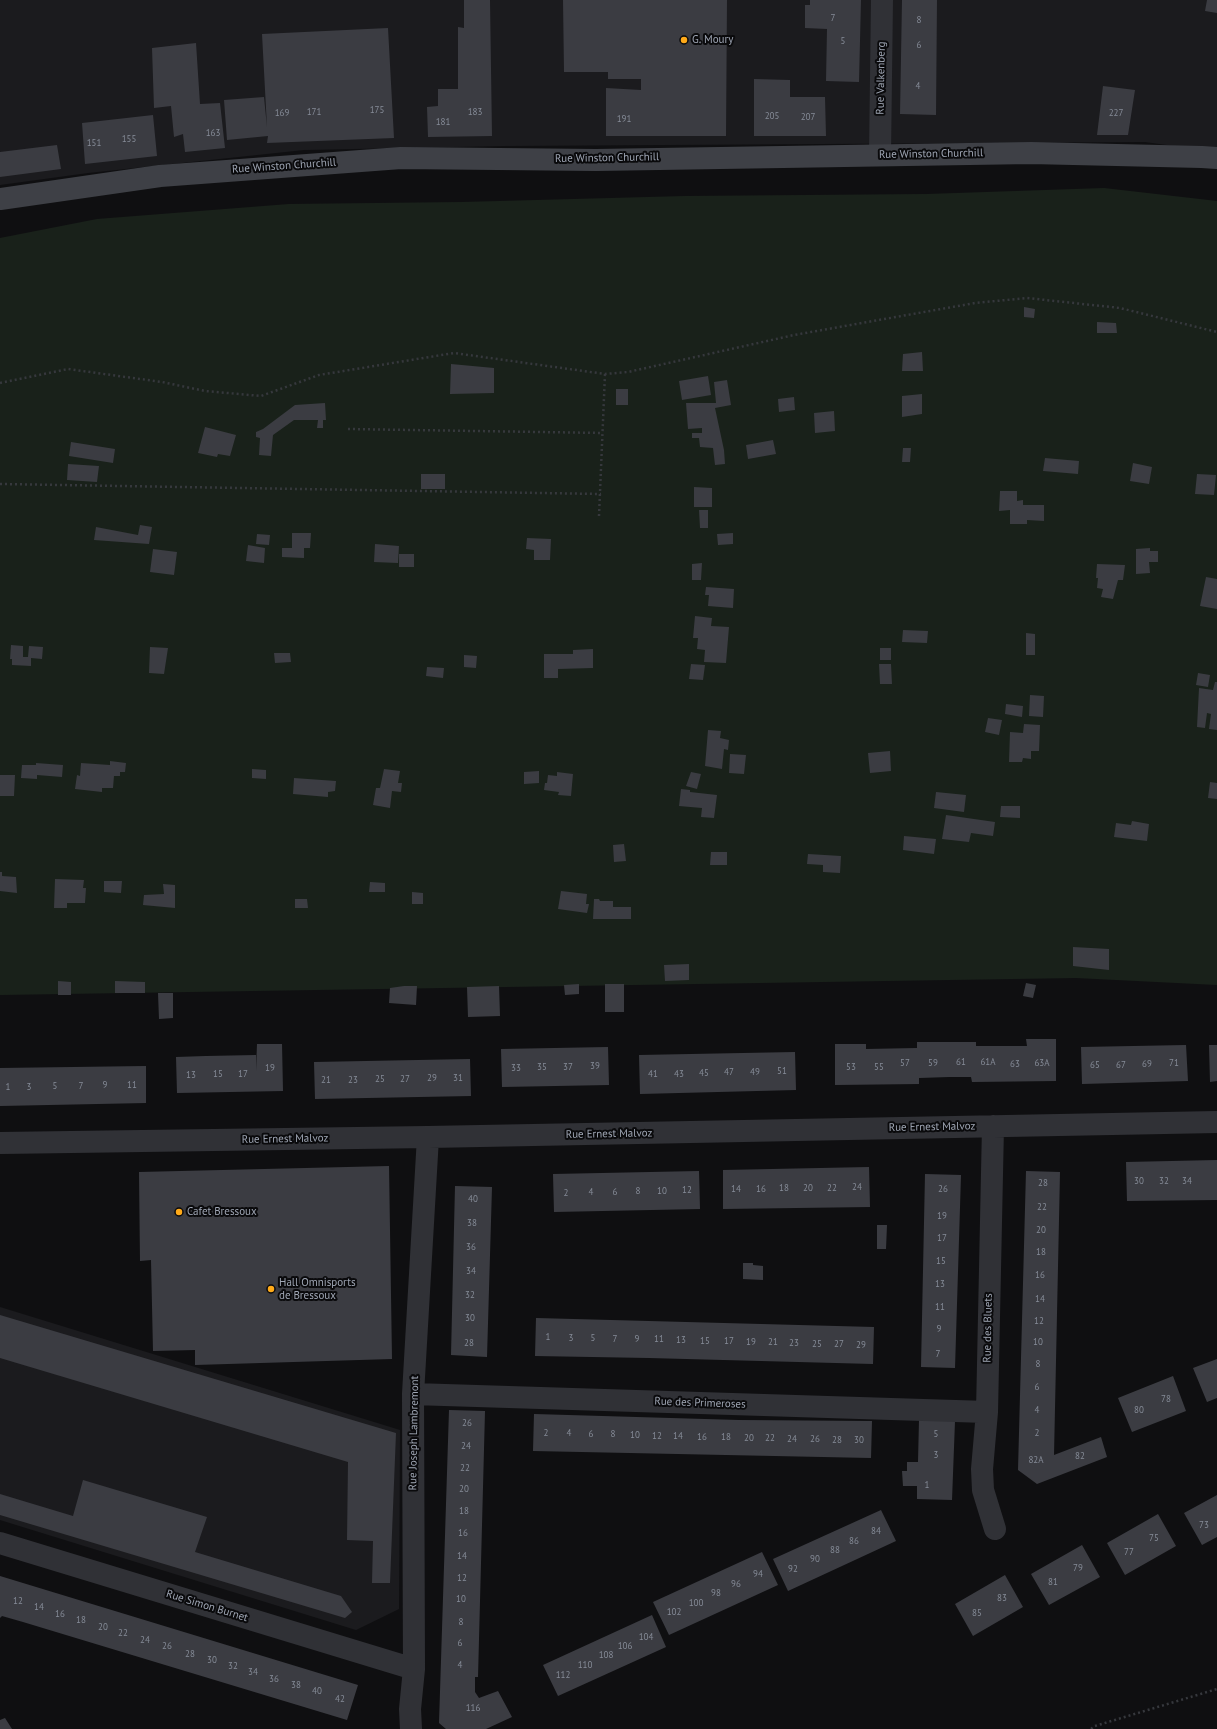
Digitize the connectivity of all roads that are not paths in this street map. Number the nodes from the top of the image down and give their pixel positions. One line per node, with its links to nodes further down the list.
1 (882, 0): 2 (street, Rue Valkenberg)
2 (880, 155): 3 (main road, Rue Winston Churchill); 4 (main road, Rue Winston Churchill)
3 (1217, 158)
4 (0, 199)
5 (1217, 1122): 6 (street, Rue Ernest Malvoz)
6 (993, 1126): 7 (street, Rue Ernest Malvoz); 10 (street, Rue des Bluets)
7 (428, 1137): 8 (street, Rue Ernest Malvoz); 9 (street, Rue Joseph Lambremont)
8 (0, 1143)
9 (413, 1394): 10 (street, Rue des Primeroses); 13 (street, Rue Joseph Lambremont)
10 (986, 1412): 11 (street, Rue des Bluets)
11 (995, 1529)
12 (0, 1543): 13 (street, Rue Simon Burnet)
13 (414, 1669): 14 (street, Rue Joseph Lambremont)
14 (411, 1729)

